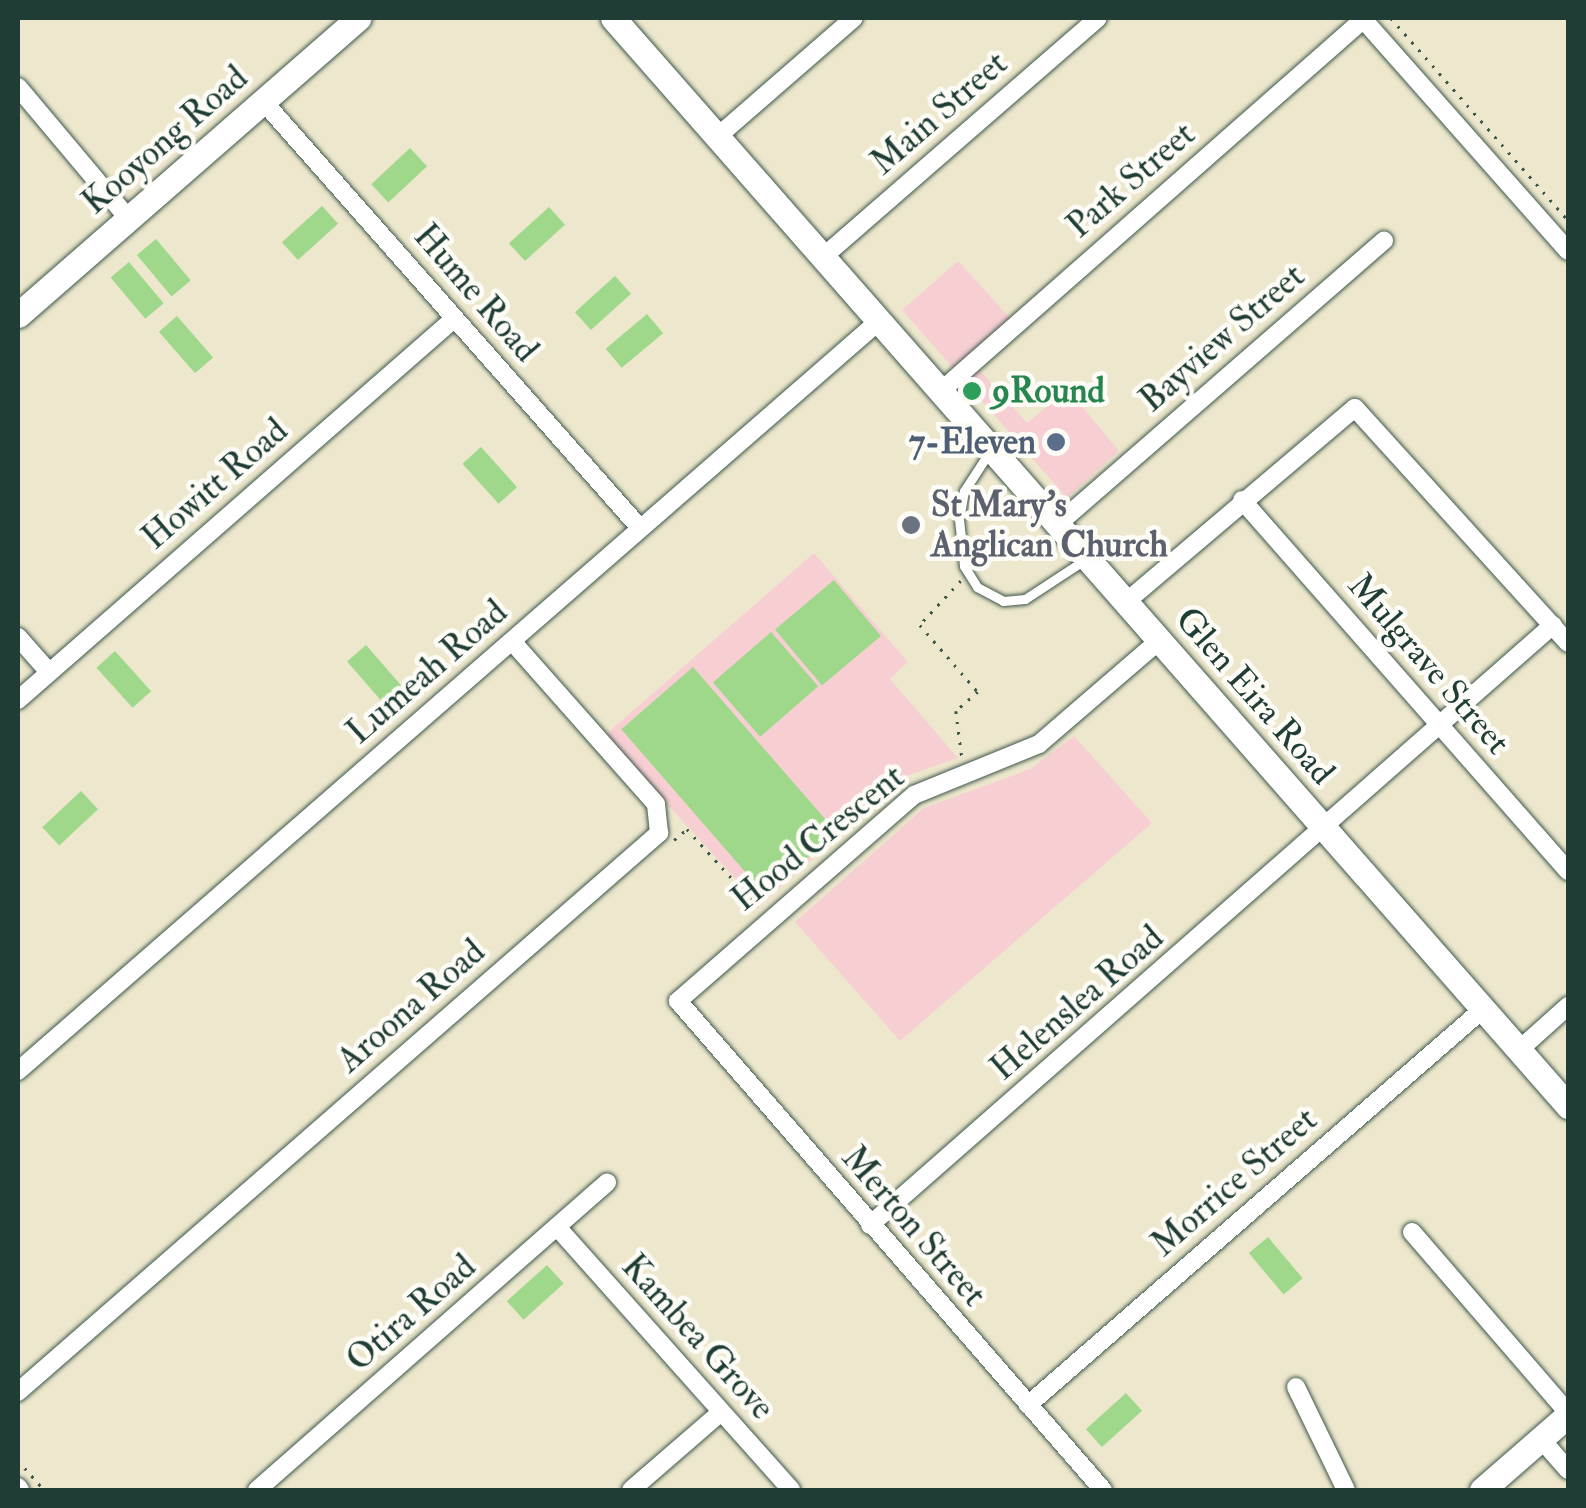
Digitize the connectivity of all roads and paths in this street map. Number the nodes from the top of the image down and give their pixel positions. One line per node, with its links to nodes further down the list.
1 (359, 18): 8 (main road, Kooyong Road)
2 (612, 18): 9 (main road, Glen Eira Road)
3 (854, 18): 9 (street)
4 (1098, 18): 14 (street, Main Street)
5 (1363, 18): 13 (street); 18 (street, Park Street)
6 (1391, 18): 11 (path)
7 (18, 88): 10 (street)
8 (263, 101): 10 (main road, Kooyong Road); 16 (street, Hume Road)
9 (717, 137): 14 (main road, Glen Eira Road)
10 (128, 218): 15 (main road, Kooyong Road)
11 (1568, 220)
12 (1384, 241): 21 (street, Bayview Street)
13 (1568, 251)
14 (822, 257): 17 (main road, Glen Eira Road)
15 (18, 315)
16 (455, 318): 22 (street, Hume Road); 31 (street, Howitt Road)
17 (879, 321): 18 (main road, Glen Eira Road); 22 (street, Lumeah Road)
18 (941, 391): 19 (main road, Glen Eira Road)
19 (992, 449): 21 (main road, Glen Eira Road); 24 (lane)
20 (1242, 500): 25 (street); 26 (street); 33 (street, Mulgrave Street)
21 (1058, 524): 23 (main road, Glen Eira Road)
22 (640, 528): 29 (street, Lumeah Road)
23 (1087, 558): 24 (lane); 25 (main road, Glen Eira Road)
24 (968, 575): 34 (path)
25 (1126, 602): 28 (main road, Glen Eira Road)
26 (1552, 625): 30 (street); 33 (street, Helenslea Road)
27 (18, 637): 31 (street)
28 (1160, 640): 34 (street, Hood Crescent); 35 (main road, Glen Eira Road)
29 (512, 641): 43 (street, Lumeah Road); 50 (street, Aroona Road)
30 (1568, 644)
31 (49, 672): 32 (street, Howitt Road)
32 (18, 700)
33 (1439, 724): 35 (street, Helenslea Road); 37 (street, Mulgrave Street)
34 (966, 774): 38 (street, Hood Crescent)
35 (1325, 828): 41 (main road, Glen Eira Road); 46 (street, Helenslea Road)
36 (687, 829): 38 (path)
37 (1568, 871)
38 (768, 919): 39 (street, Hood Crescent)
39 (678, 1004): 46 (street, Merton Street)
40 (1568, 1006): 42 (street)
41 (1483, 1009): 42 (main road, Glen Eira Road); 51 (street, Morrice Street)
42 (1519, 1050): 44 (main road, Glen Eira Road)
43 (18, 1072)
44 (1568, 1106)
45 (607, 1183): 47 (street, Otira Road)
46 (870, 1225): 51 (street, Merton Street)
47 (557, 1227): 52 (street, Kambea Grove); 56 (street, Otira Road)
48 (1412, 1232): 53 (street)
49 (1296, 1388): 60 (street)
50 (18, 1392)
51 (1028, 1405): 59 (street, Merton Street)
52 (721, 1412): 57 (street); 58 (street, Kambea Grove)
53 (1568, 1414): 54 (main road)
54 (1541, 1439): 55 (street); 61 (main road)
55 (1568, 1470)
56 (257, 1490)
57 (631, 1490)
58 (791, 1490)
59 (1103, 1490)
60 (1346, 1490)
61 (1482, 1490)

